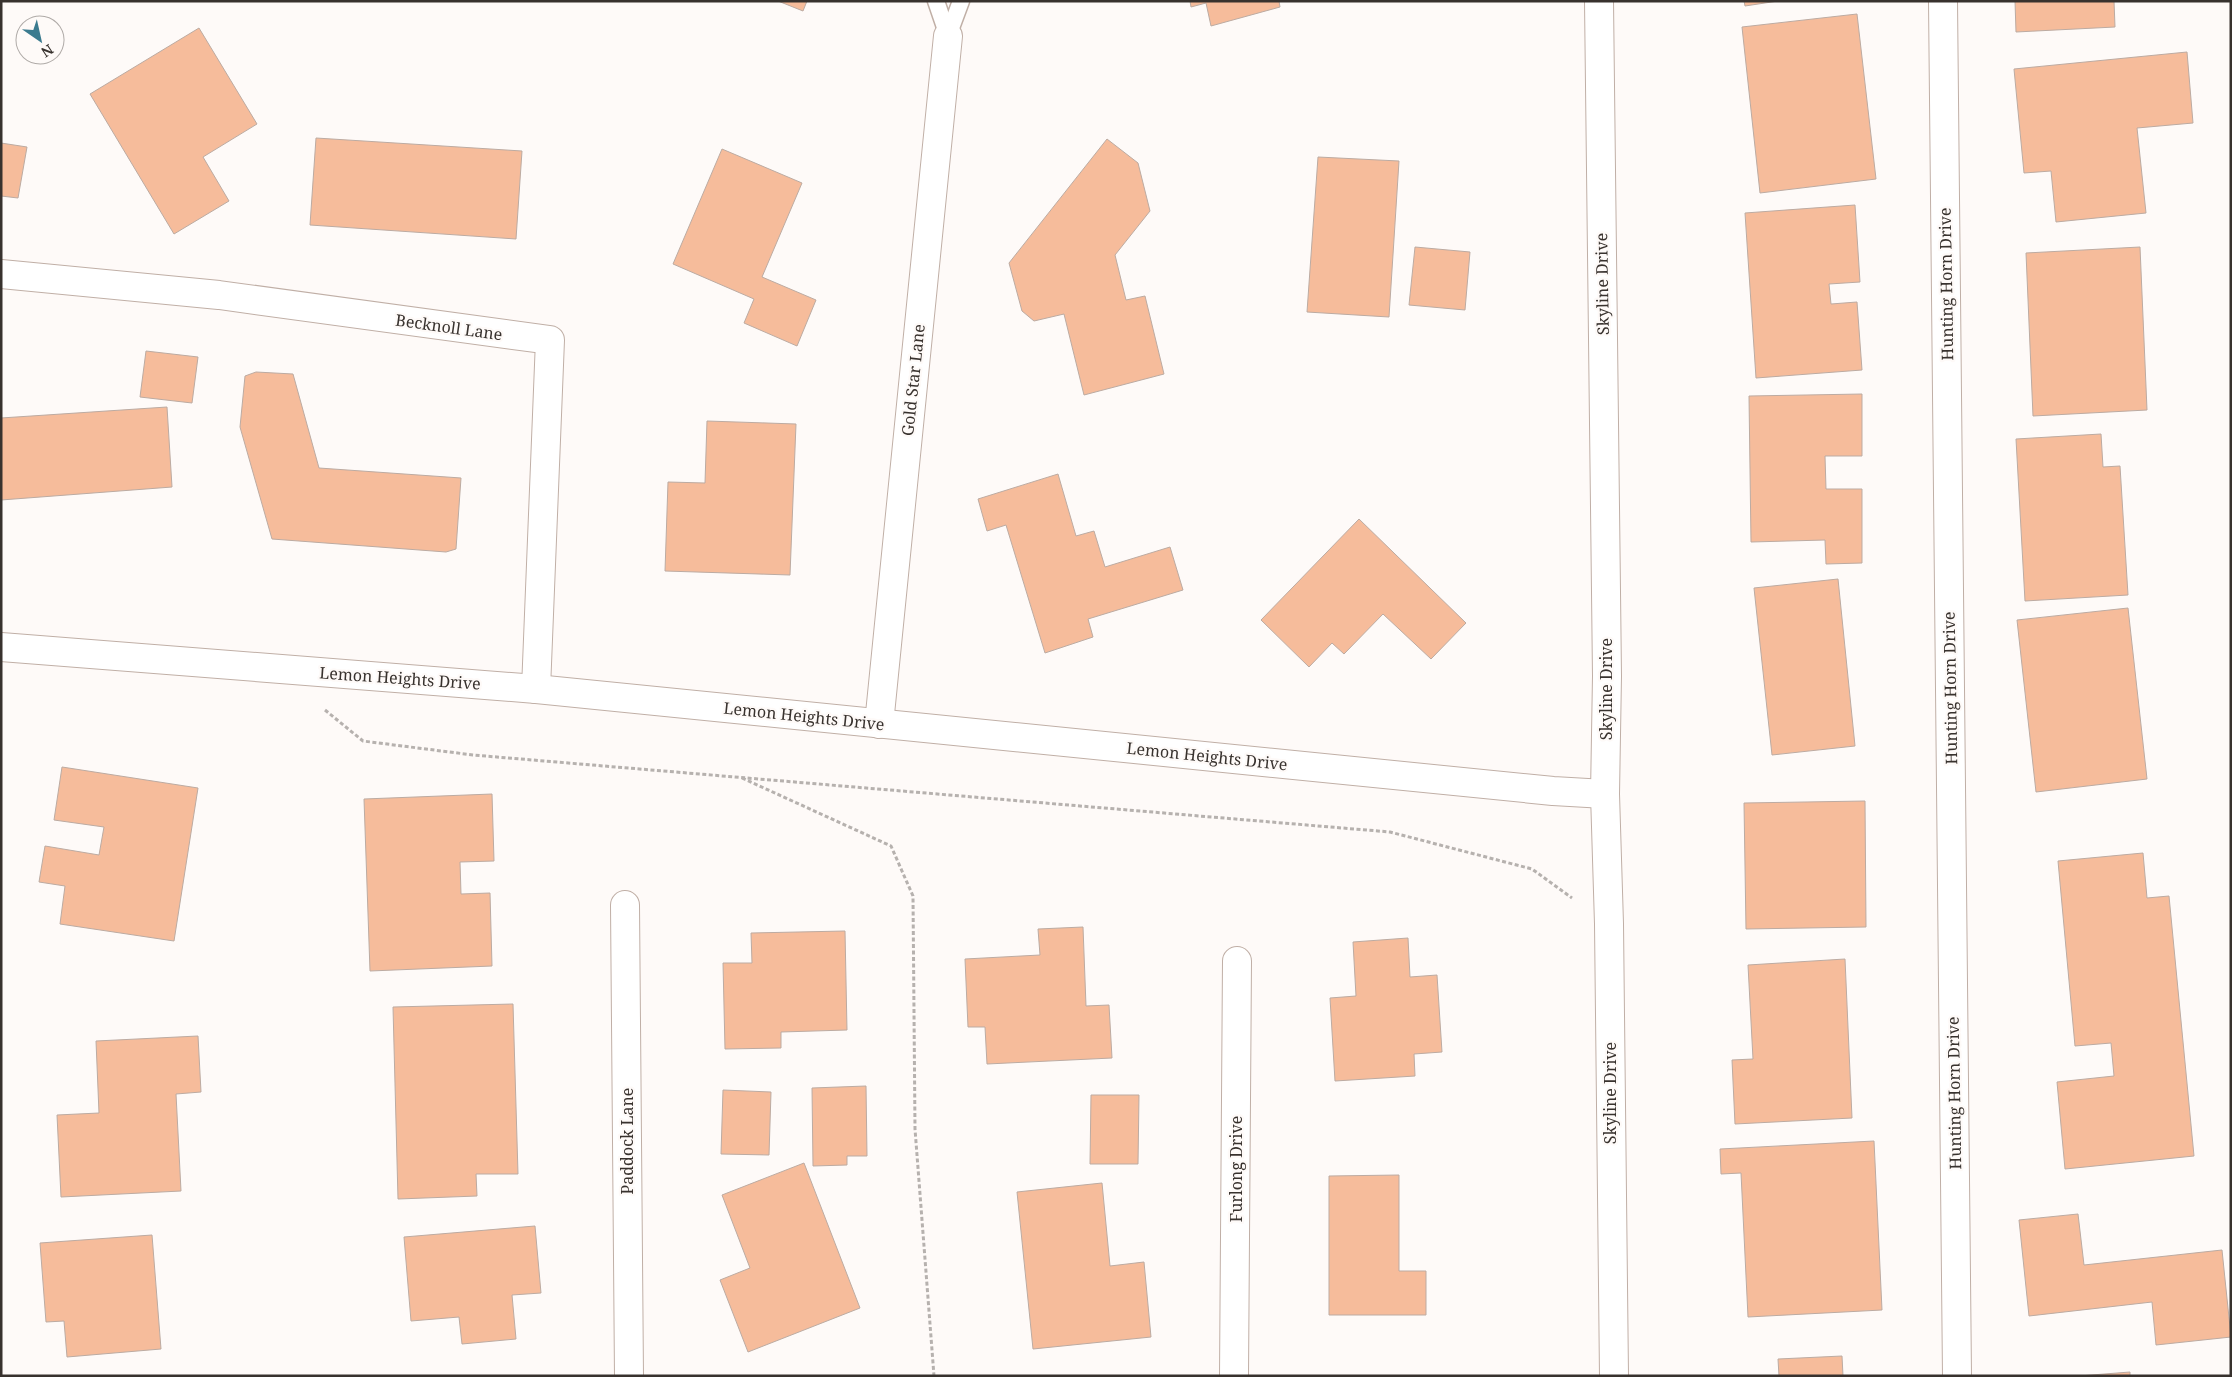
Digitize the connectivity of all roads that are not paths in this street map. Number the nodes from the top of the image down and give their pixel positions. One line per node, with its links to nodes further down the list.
1 (936, 1): 5 (lane)
2 (961, 1): 5 (lane)
3 (1599, 1): 10 (street, Skyline Drive)
4 (1943, 1): 16 (street, Hunting Horn Drive)
5 (948, 36): 9 (street, Gold Star Lane)
6 (1, 274): 8 (street, Becknoll Lane)
7 (1, 647): 8 (street, Lemon Heights Drive)
8 (536, 688): 9 (street, Lemon Heights Drive)
9 (879, 724): 10 (street, Lemon Heights Drive)
10 (1605, 794): 15 (street, Skyline Drive)
11 (625, 905): 13 (street, Paddock Lane)
12 (1237, 962): 14 (street, Furlong Drive)
13 (629, 1376)
14 (1234, 1376)
15 (1614, 1376)
16 (1957, 1376)

